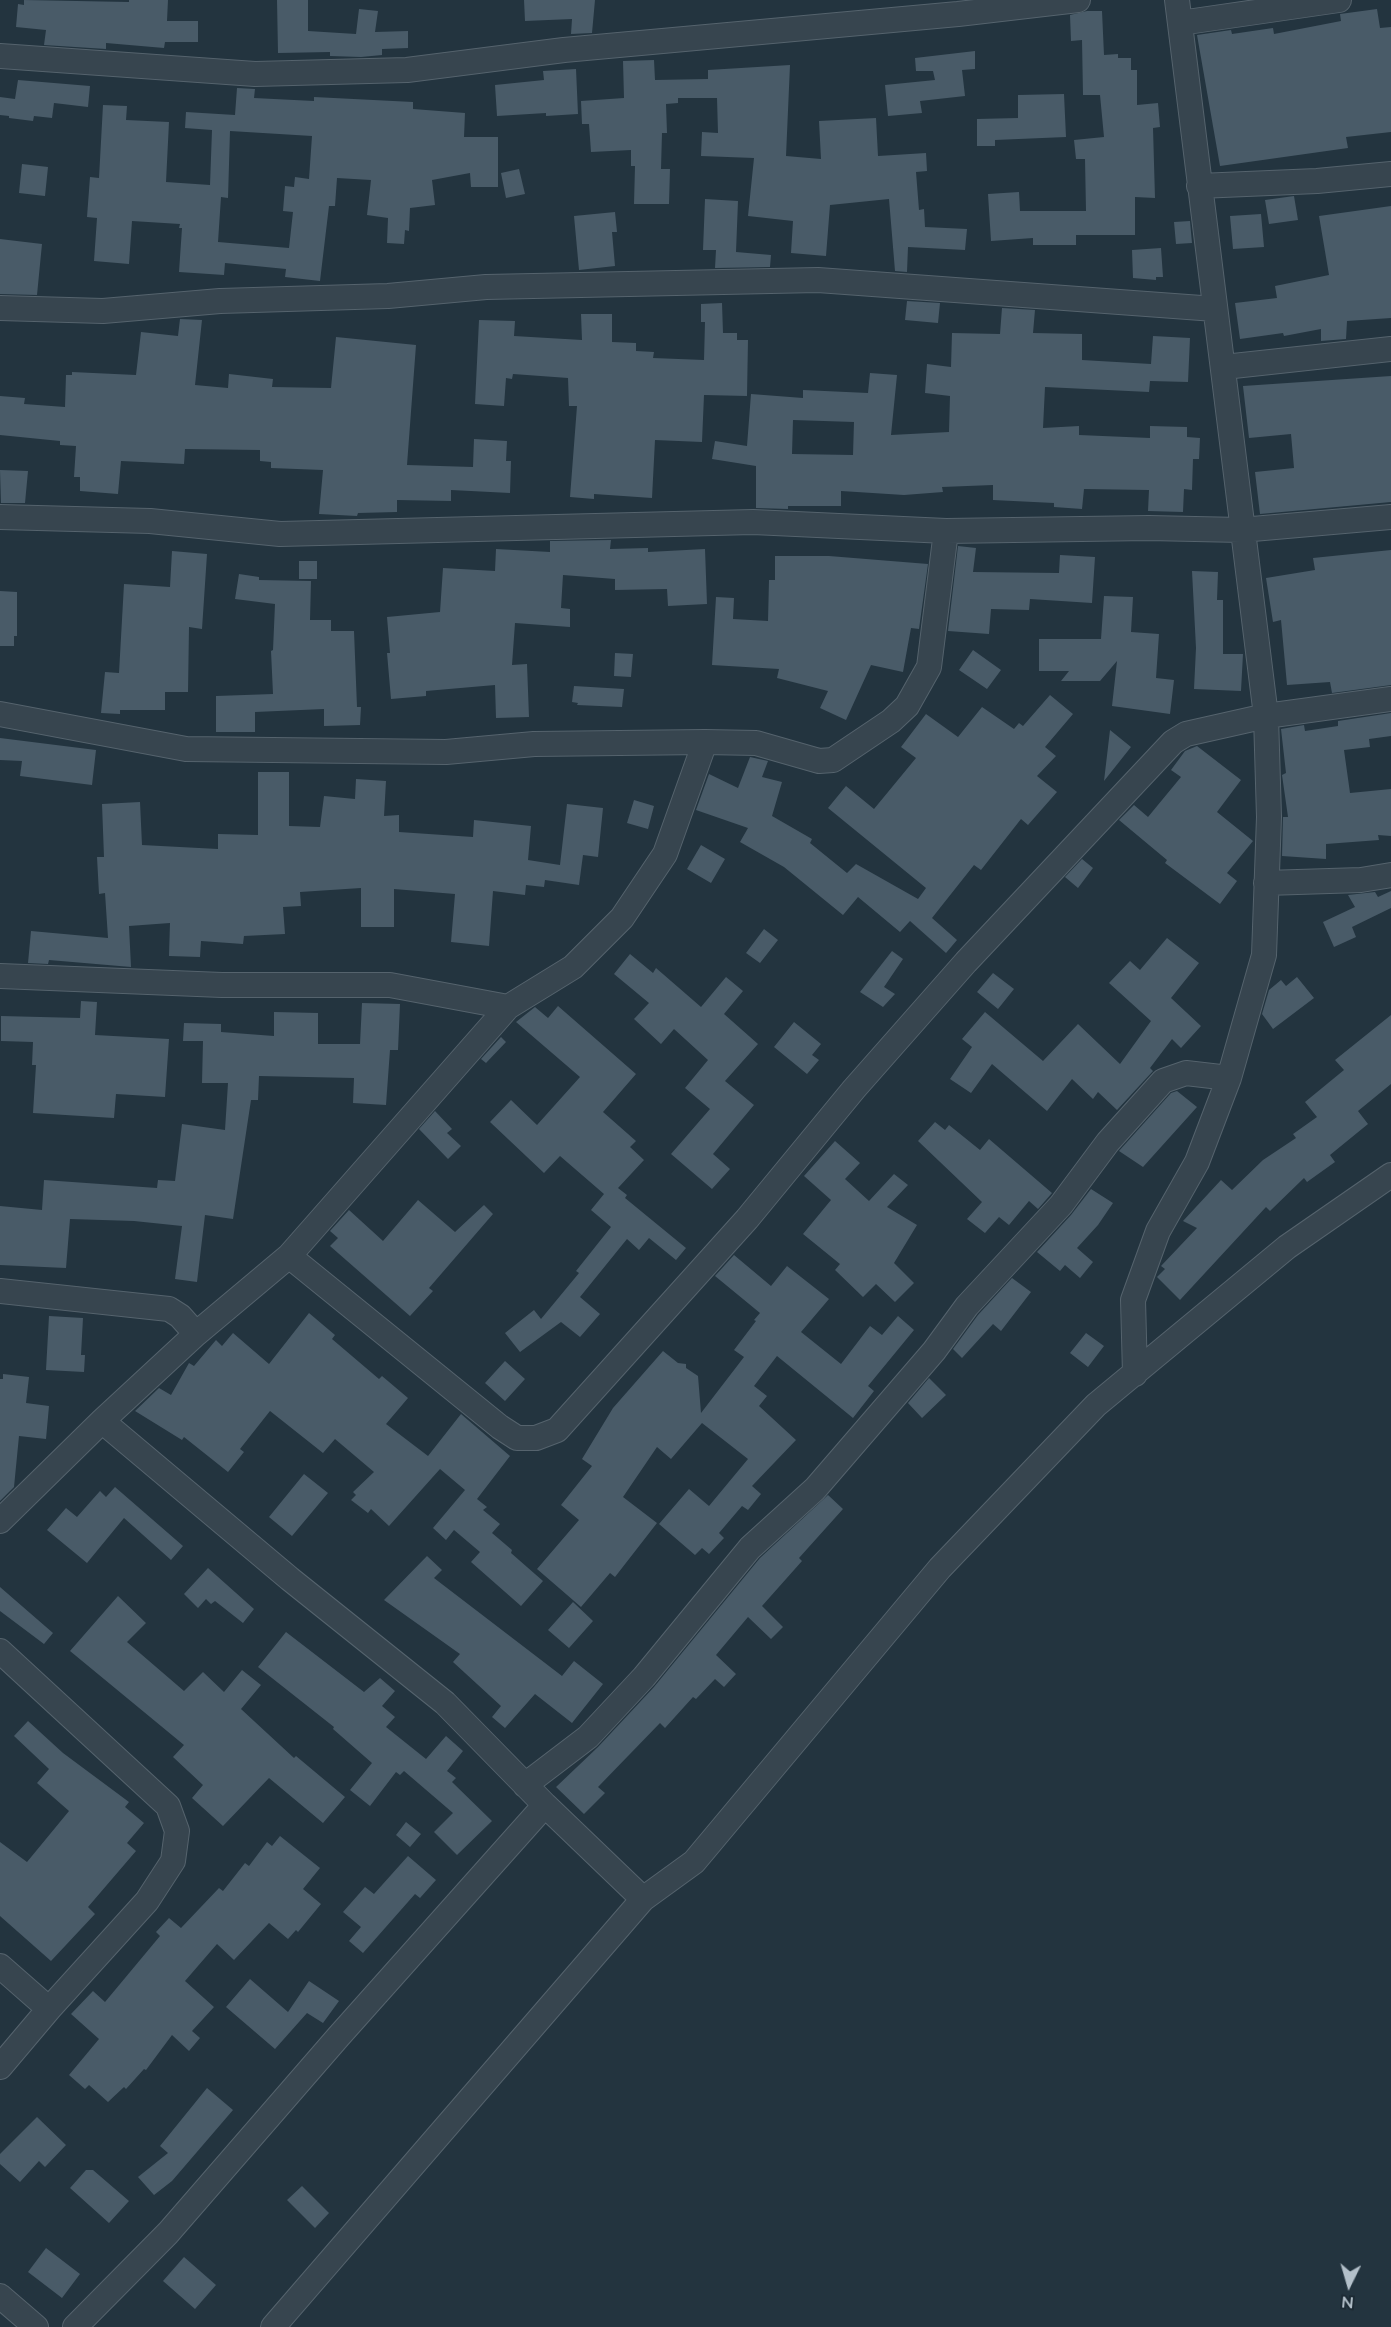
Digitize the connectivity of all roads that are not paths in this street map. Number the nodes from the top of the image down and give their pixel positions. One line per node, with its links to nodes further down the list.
1 (1078, 0): 4 (street)
2 (1339, 0): 3 (street)
3 (1179, 12): 6 (street)
4 (0, 56)
5 (1391, 174): 6 (street)
6 (1199, 186): 8 (street)
7 (0, 308): 8 (street)
8 (1215, 309): 10 (street)
9 (1391, 348): 10 (street)
10 (1224, 367): 13 (street)
11 (0, 517): 14 (street)
12 (1391, 517): 13 (street)
13 (1241, 530): 14 (street); 17 (street)
14 (946, 531): 18 (street)
15 (1391, 699): 17 (street)
16 (0, 714): 18 (street)
17 (1266, 716): 20 (street); 25 (street)
18 (705, 742): 22 (street)
19 (1391, 875): 20 (street)
20 (1266, 883): 23 (street)
21 (0, 976): 22 (street)
22 (508, 1007): 25 (street)
23 (1229, 1078): 28 (street); 32 (street)
24 (1391, 1175): 28 (street)
25 (289, 1256): 27 (street)
26 (0, 1291): 27 (street)
27 (196, 1334): 29 (street)
28 (1135, 1374): 34 (street)
29 (102, 1421): 30 (street); 32 (street)
30 (0, 1519)
31 (0, 1651): 36 (street)
32 (525, 1785): 33 (street)
33 (545, 1805): 34 (street); 40 (street)
34 (643, 1899): 41 (street)
35 (0, 1966): 36 (street)
36 (49, 2009): 37 (street)
37 (0, 2067)
38 (0, 2296): 39 (street)
39 (36, 2327)
40 (75, 2327)
41 (273, 2327)

